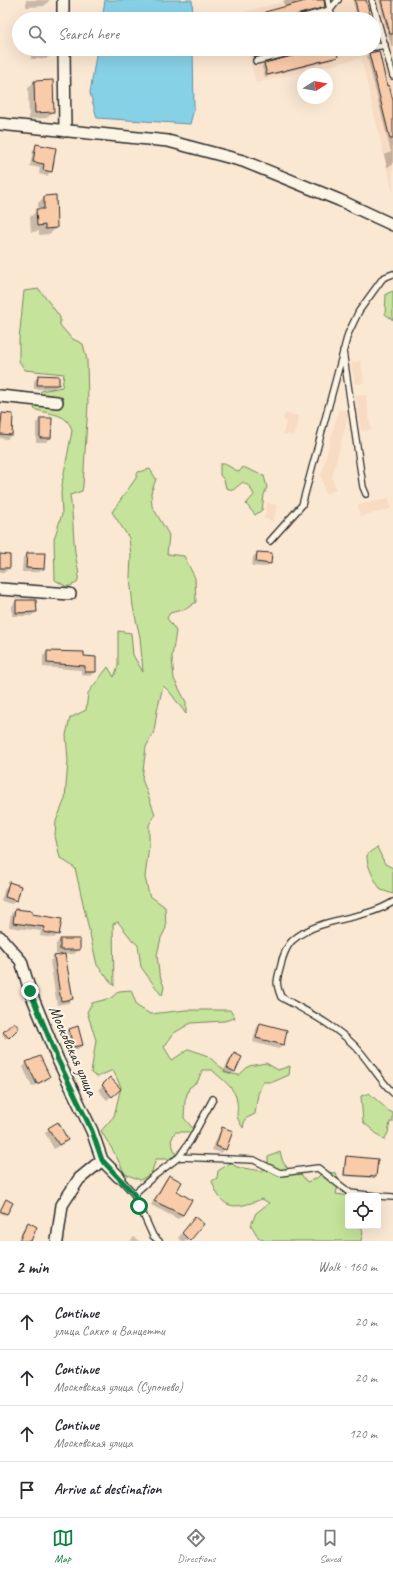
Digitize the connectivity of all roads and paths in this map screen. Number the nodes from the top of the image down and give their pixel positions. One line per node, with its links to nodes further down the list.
1 (63, 0): 6 (street)
2 (328, 0): 5 (lane)
3 (338, 0): 5 (lane)
4 (372, 0): 8 (lane)
5 (330, 10): 7 (lane)
6 (63, 12)
7 (323, 12)
8 (375, 12)
9 (381, 34): 10 (lane)
10 (384, 45): 11 (lane); 15 (lane)
11 (381, 46)
12 (64, 56): 17 (street)
13 (276, 56): 14 (lane)
14 (256, 61)
15 (393, 76)
16 (0, 124): 17 (street)
17 (65, 131): 18 (street)
18 (393, 225)
19 (393, 274): 20 (lane)
20 (343, 349): 23 (lane); 24 (lane)
21 (0, 396): 22 (street)
22 (57, 402)
23 (366, 494)
24 (270, 541)
25 (0, 589): 26 (street)
26 (70, 594)
27 (393, 902): 29 (lane)
28 (0, 937): 32 (street, Московская улица)
29 (393, 1093)
30 (214, 1099): 31 (lane)
31 (179, 1157): 34 (lane); 35 (lane)
32 (102, 1160): 33 (street); 38 (street)
33 (119, 1177): 35 (lane)
34 (350, 1193)
35 (134, 1194): 39 (lane)
36 (381, 1196): 37 (lane)
37 (393, 1197)
38 (57, 1241)
39 (159, 1241)

